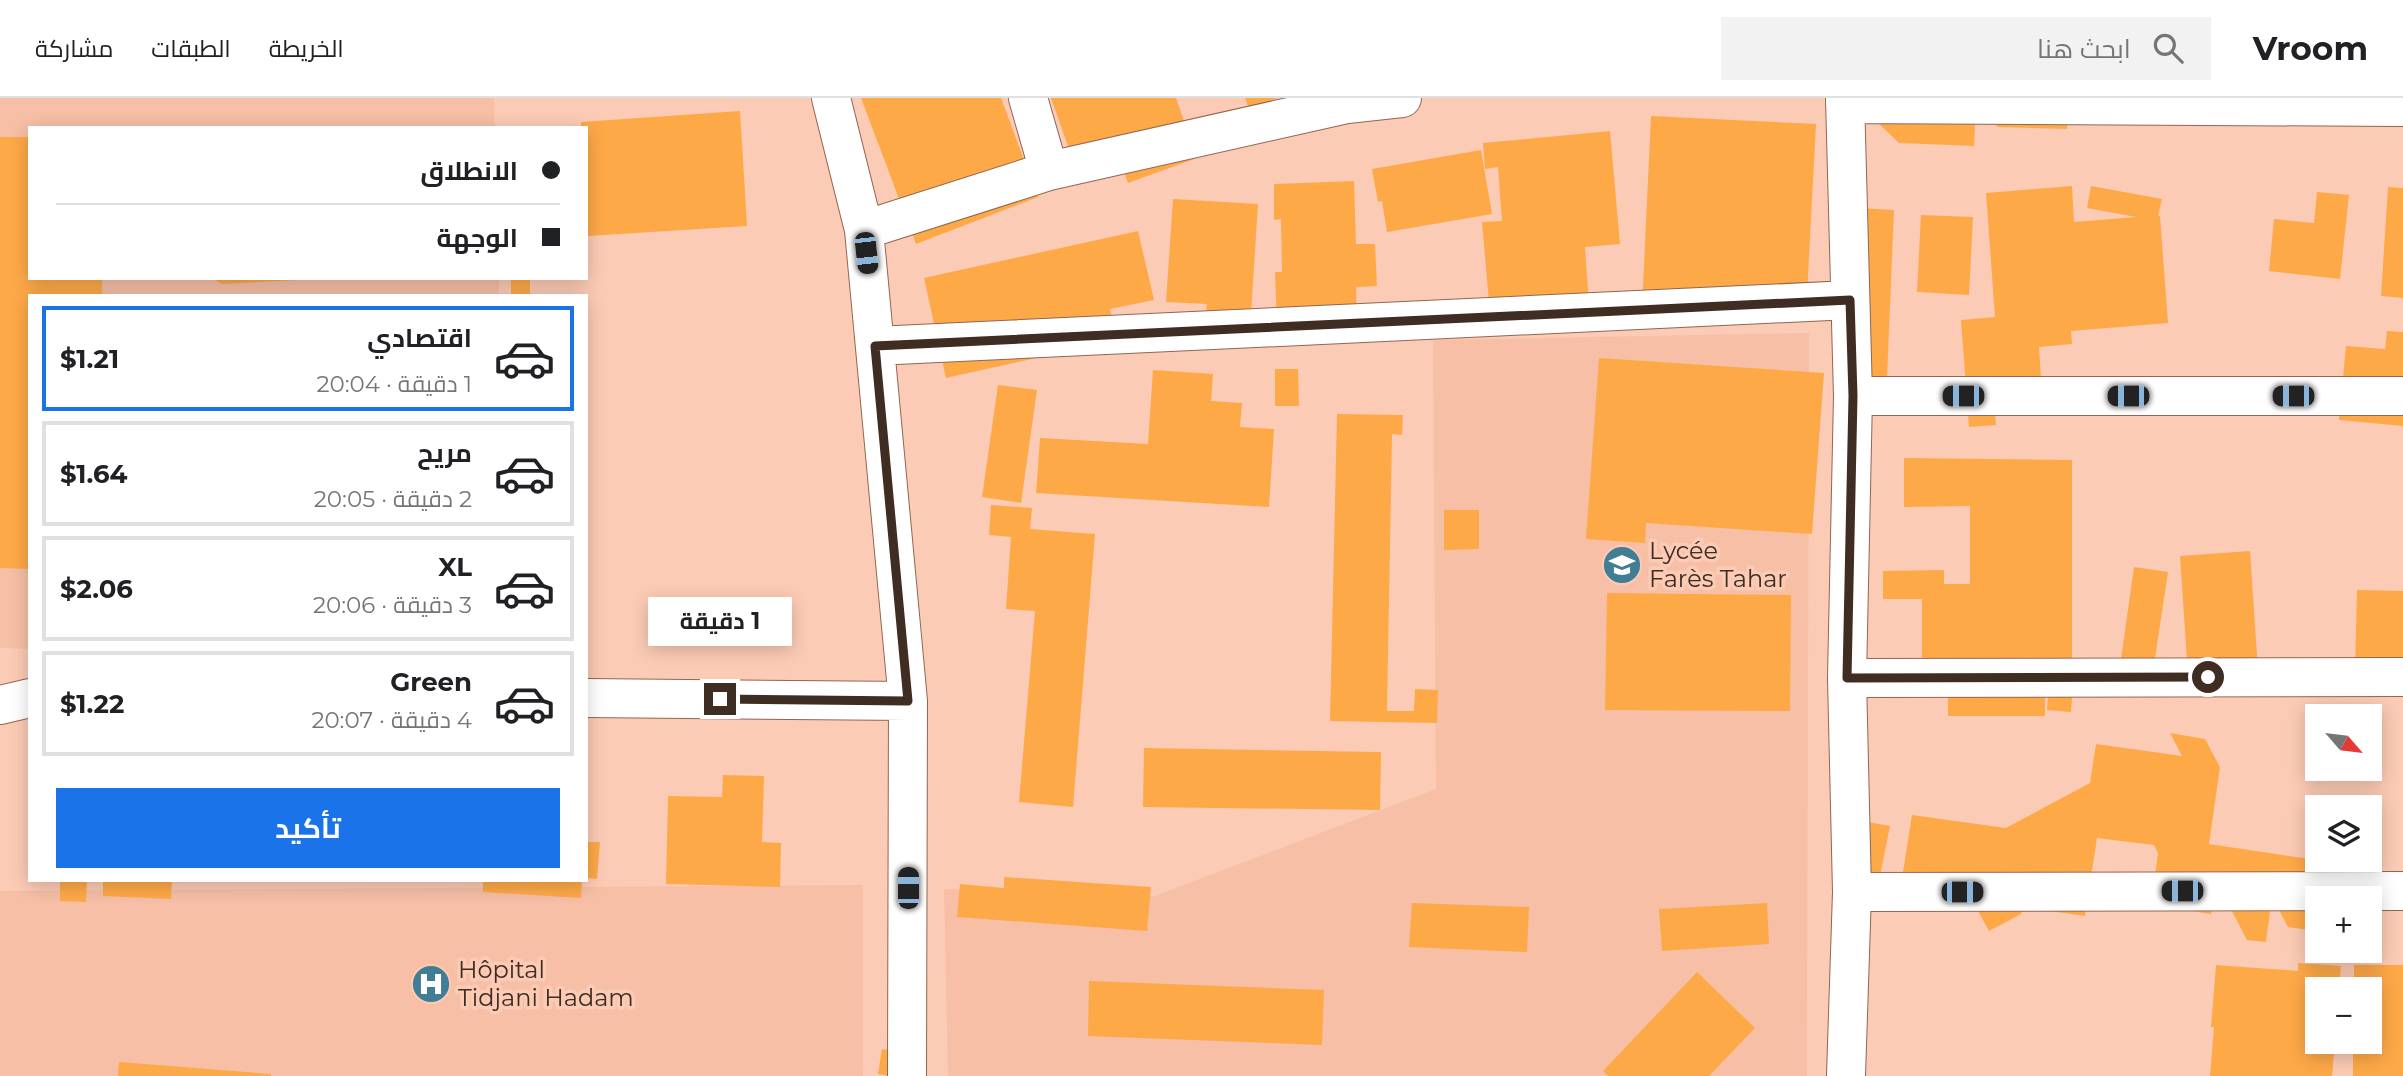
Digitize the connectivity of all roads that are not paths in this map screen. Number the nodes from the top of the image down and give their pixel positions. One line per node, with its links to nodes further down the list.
1 (831, 98): 8 (street)
2 (1028, 98): 7 (street)
3 (1402, 98): 4 (street)
4 (1346, 101): 7 (street)
5 (1845, 101): 6 (street); 9 (street)
6 (2403, 107)
7 (1049, 171): 8 (street)
8 (864, 230): 10 (street)
9 (1850, 300): 10 (street); 11 (street)
10 (875, 346): 17 (street)
11 (1853, 396): 12 (street); 14 (street)
12 (2403, 396)
13 (2403, 677): 14 (street)
14 (1847, 678): 20 (street)
15 (28, 698): 18 (street)
16 (588, 698): 17 (street)
17 (908, 701): 21 (street)
18 (0, 705)
19 (2403, 891): 20 (street)
20 (1852, 892): 22 (street)
21 (907, 1076)
22 (1846, 1076)

